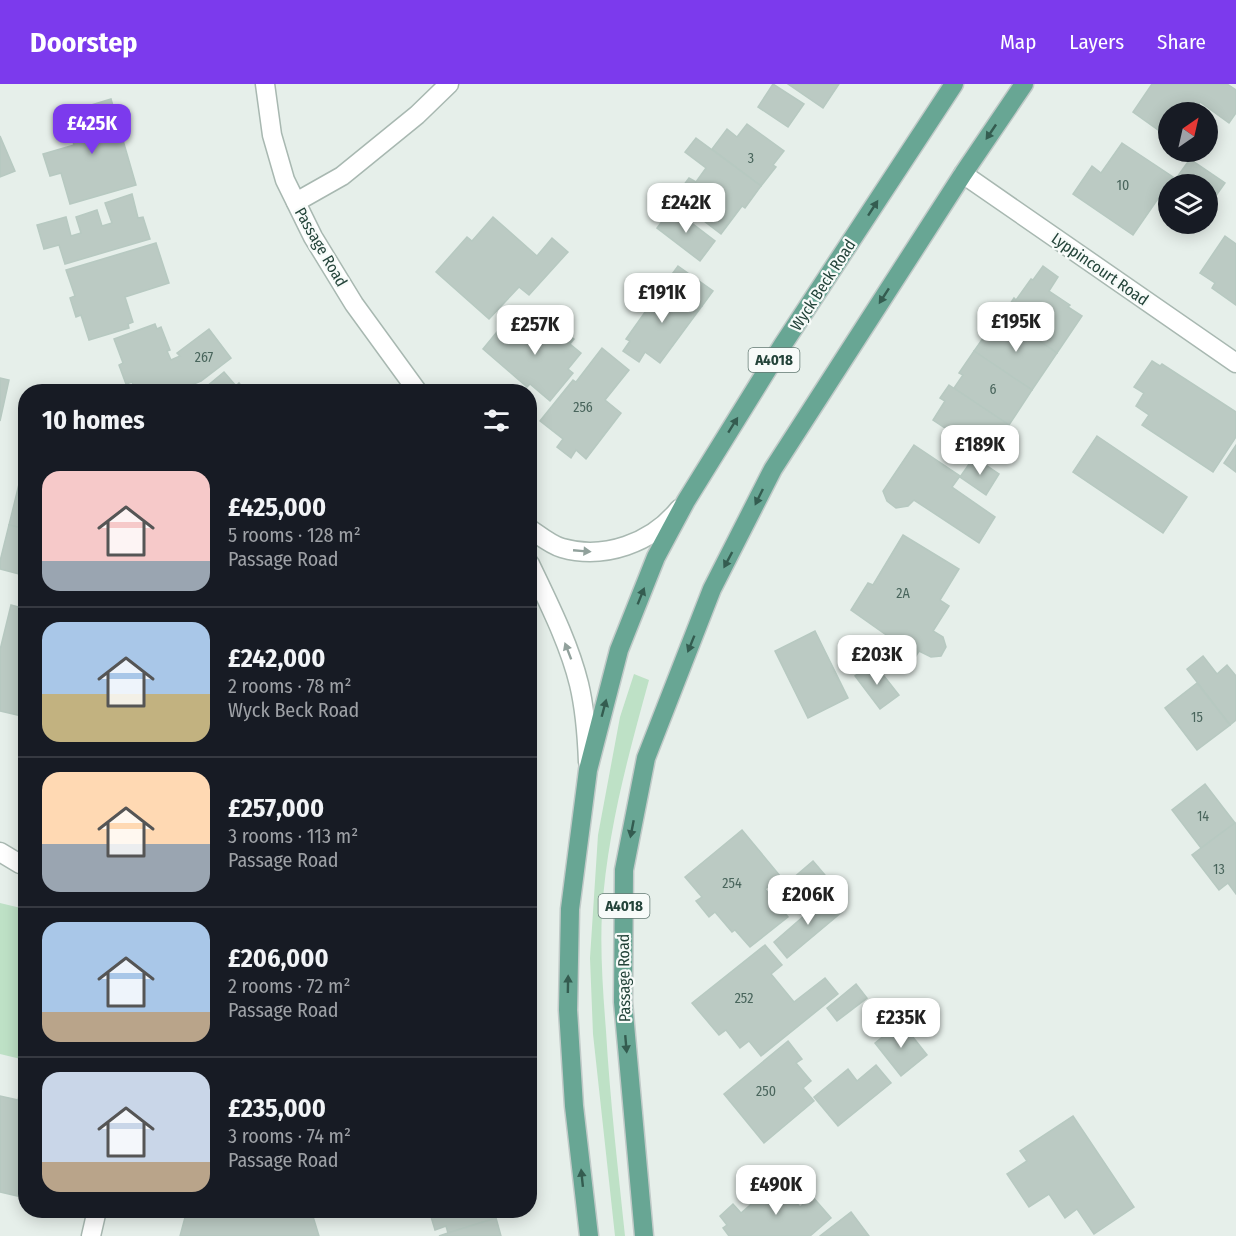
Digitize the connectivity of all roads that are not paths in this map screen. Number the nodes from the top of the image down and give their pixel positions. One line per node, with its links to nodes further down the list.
1 (265, 84): 6 (street, Passage Road)
2 (449, 84): 6 (street)
3 (954, 84): 9 (main road, Wyck Beck Road / A4018, one-way to 3)
4 (1024, 84): 5 (main road, A4018, one-way to 5)
5 (963, 174): 7 (street, Lyppincourt Road); 18 (main road, Passage Road / A4018, one-way to 18)
6 (296, 202): 8 (street, Passage Road)
7 (1236, 363)
8 (412, 384)
9 (686, 501): 10 (street, one-way to 9); 12 (main road, Wyck Beck Road / A4018, one-way to 9)
10 (537, 533)
11 (537, 579): 12 (street, one-way to 11)
12 (588, 770): 17 (main road, A4018, one-way to 12)
13 (0, 852): 14 (street)
14 (18, 863)
15 (95, 1218): 16 (street)
16 (91, 1236)
17 (589, 1236)
18 (644, 1236)

